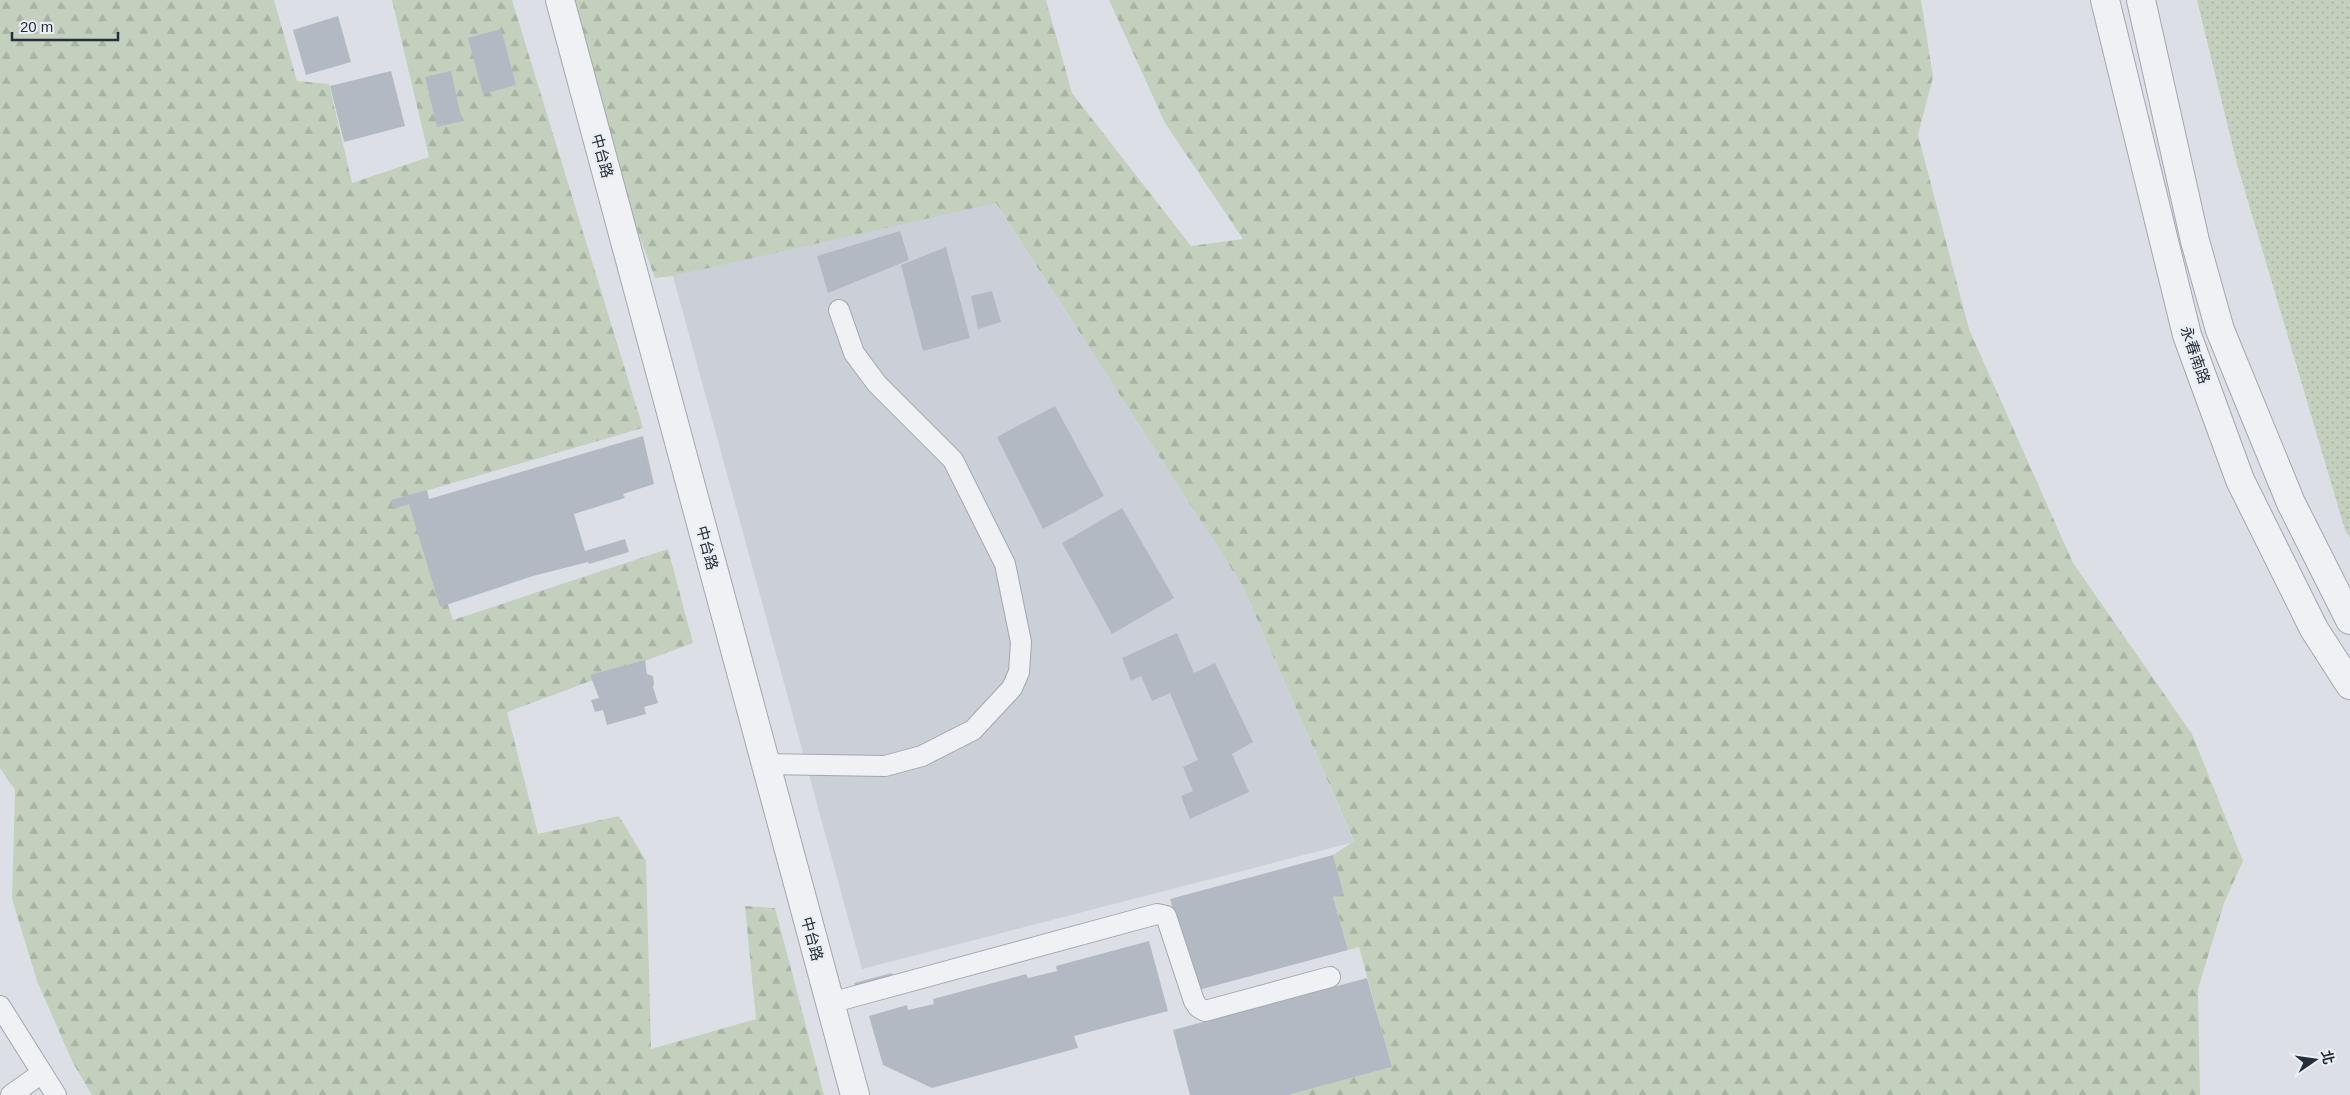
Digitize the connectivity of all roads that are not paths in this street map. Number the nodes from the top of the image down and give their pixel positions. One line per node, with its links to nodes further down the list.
1 (560, 0): 7 (street, 中台路)
2 (2105, 0): 6 (street, 永春南路)
3 (2141, 0): 5 (street)
4 (839, 310): 7 (lane)
5 (2347, 615)
6 (2350, 685)
7 (764, 764): 9 (street, 中台路)
8 (1330, 977): 9 (lane)
9 (830, 1003): 14 (street, 中台路)
10 (0, 1006): 11 (lane)
11 (42, 1073): 12 (lane); 13 (lane)
12 (11, 1095)
13 (56, 1095)
14 (855, 1095)

